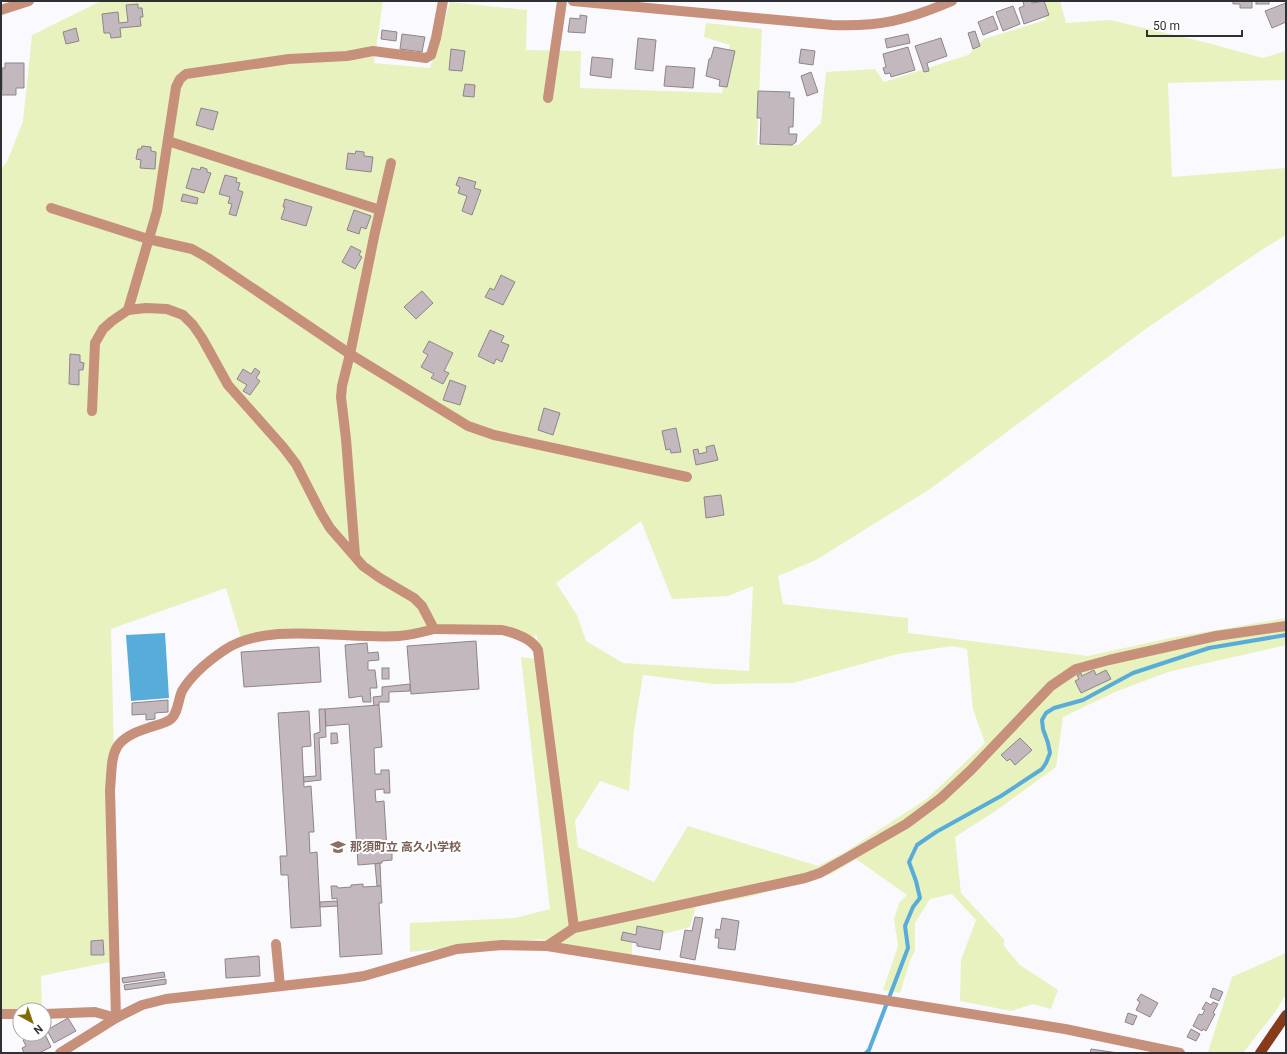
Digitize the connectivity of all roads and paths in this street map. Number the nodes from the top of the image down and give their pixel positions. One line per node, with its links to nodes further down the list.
1 (29, 1): 6 (street)
2 (443, 1): 8 (street)
3 (562, 1): 7 (street)
4 (573, 1): 5 (street)
5 (952, 1)
6 (1, 10)
7 (548, 98)
8 (168, 140): 11 (street); 12 (street)
9 (391, 163): 11 (street)
10 (51, 208): 12 (street)
11 (380, 210): 14 (street)
12 (148, 239): 13 (street); 14 (street)
13 (128, 310): 15 (street); 17 (street)
14 (350, 354): 16 (street); 17 (street)
15 (92, 412)
16 (687, 477)
17 (355, 555): 19 (street)
18 (1286, 626): 20 (street)
19 (434, 629): 20 (street); 28 (street)
20 (574, 928): 22 (street)
21 (276, 944): 23 (street)
22 (547, 946): 23 (street); 30 (street)
23 (280, 986): 28 (street)
24 (1, 1014): 25 (street)
25 (12, 1014)
26 (52, 1014): 28 (street)
27 (1286, 1015): 31 (main road)
28 (116, 1018): 29 (street)
29 (60, 1053)
30 (1180, 1053)
31 (1260, 1053)

